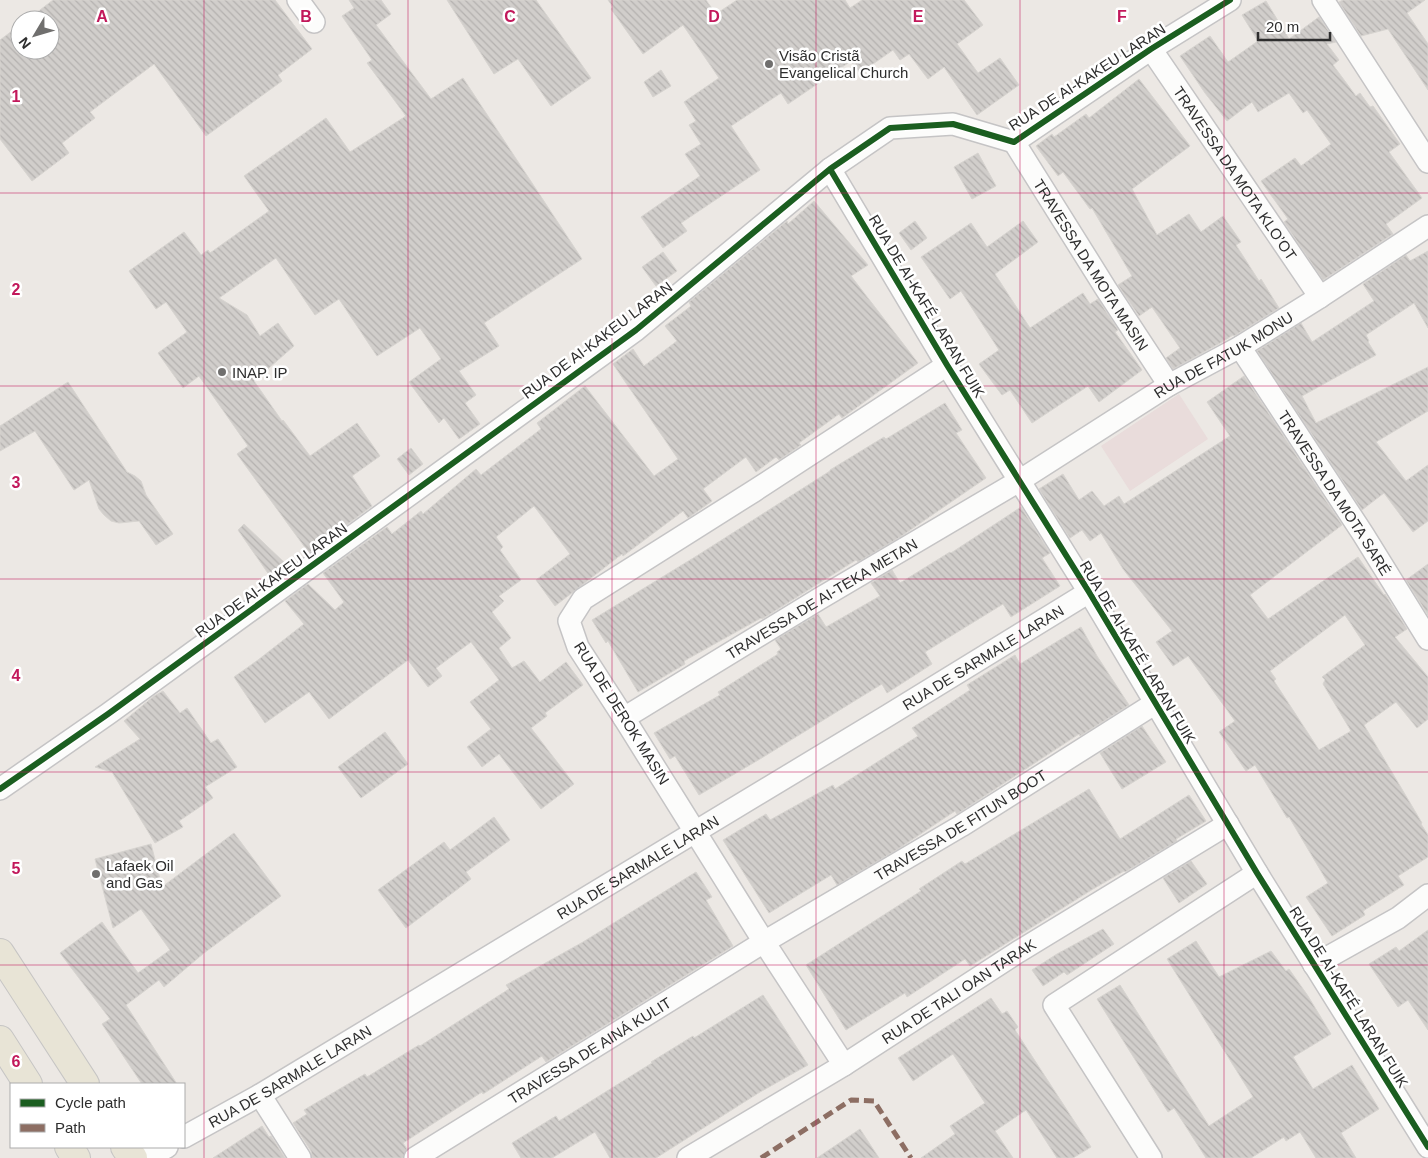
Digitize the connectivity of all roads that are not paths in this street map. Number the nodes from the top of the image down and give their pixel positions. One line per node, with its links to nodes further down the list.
1 (298, 0): 4 (street)
2 (1230, 0): 5 (street, RUA DE AI-KAKEU LARAN)
3 (1323, 0): 7 (street)
4 (314, 22)
5 (1151, 49): 6 (street, RUA DE AI-KAKEU LARAN); 10 (street, TRAVESSA DA MOTA KLO’OT)
6 (1014, 142): 8 (street, RUA DE AI-KAKEU LARAN); 13 (street, TRAVESSA DA MOTA MASIN)
7 (1428, 162)
8 (830, 169): 12 (street, RUA DE AI-KAFÉ LARAN FUIK); 19 (street, RUA DE AI-KAKEU LARAN)
9 (1428, 226): 10 (street, RUA DE FATUK MONU)
10 (1320, 298): 11 (street, RUA DE FATUK MONU)
11 (1240, 347): 13 (street, RUA DE FATUK MONU); 16 (street, TRAVESSA DA MOTA SARÉ)
12 (947, 364): 14 (street, RUA DE AI-KAFÉ LARAN FUIK); 18 (street, RUA DE DEROK MASIN)
13 (1169, 385): 14 (street, RUA DE FATUK MONU)
14 (1019, 481): 15 (street, RUA DE AI-KAFÉ LARAN FUIK); 18 (street, TRAVESSA DE AI-TEKA METAN)
15 (1089, 592): 17 (street, RUA DE AI-KAFÉ LARAN FUIK); 21 (street, RUA DE SARMALE LARAN)
16 (1428, 639)
17 (1154, 704): 20 (street, RUA DE AI-KAFÉ LARAN FUIK); 24 (street, TRAVESSA DE FITUN BOOT)
18 (624, 718): 21 (street, RUA DE DEROK MASIN)
19 (0, 789)
20 (1228, 824): 22 (street, RUA DE AI-KAFÉ LARAN FUIK); 28 (street, RUA DE TALI OAN TARAK)
21 (694, 831): 24 (street, RUA DE DEROK MASIN); 31 (street, RUA DE SARMALE LARAN)
22 (1257, 873): 26 (street, RUA DE AI-KAFÉ LARAN FUIK); 39 (street)
23 (1428, 895): 26 (street)
24 (764, 942): 28 (street, RUA DE DEROK MASIN); 37 (street, TRAVESSA DE AINÁ KULIT)
25 (0, 953): 30 (main road)
26 (1314, 965): 33 (street, RUA DE AI-KAFÉ LARAN FUIK)
27 (3, 1049): 29 (main road)
28 (844, 1065): 38 (street, RUA DE TALI OAN TARAK)
29 (27, 1083)
30 (84, 1083)
31 (260, 1095): 32 (street, RUA DE SARMALE LARAN); 36 (street)
32 (185, 1136)
33 (1428, 1147)
34 (165, 1148): 35 (street)
35 (147, 1158)
36 (300, 1158)
37 (415, 1158)
38 (688, 1158)
39 (1151, 1158)

